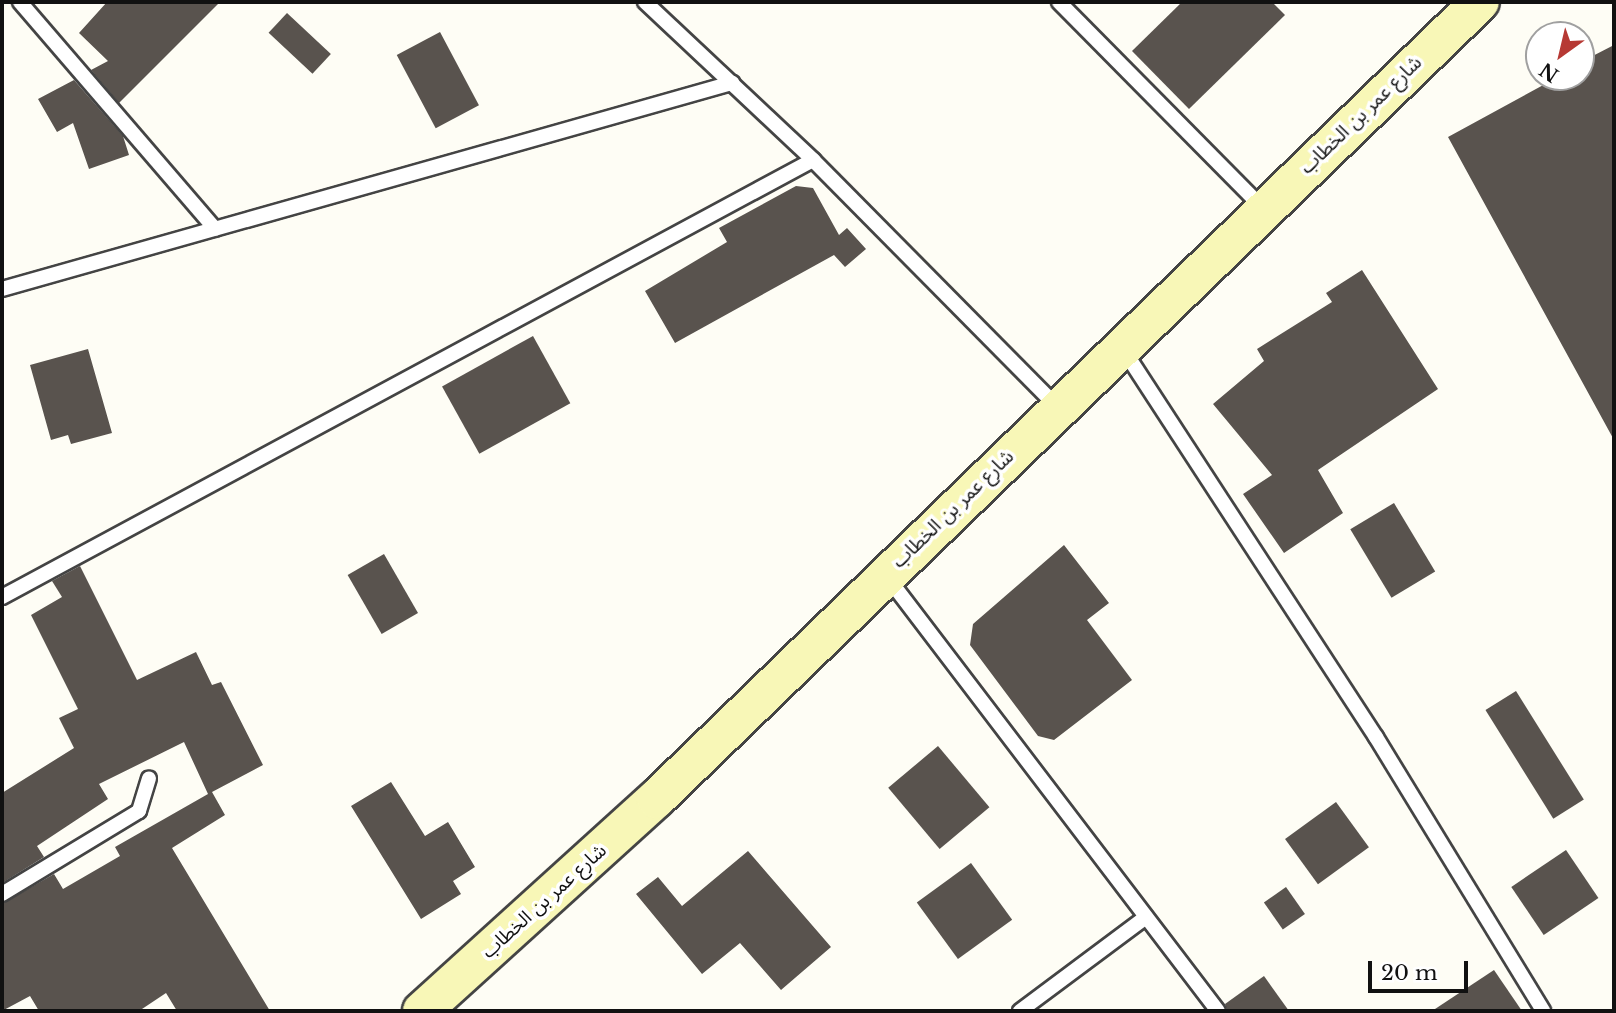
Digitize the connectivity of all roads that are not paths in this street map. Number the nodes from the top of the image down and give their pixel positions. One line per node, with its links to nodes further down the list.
1 (20, 2): 8 (lane)
2 (645, 2): 5 (lane)
3 (1059, 2): 7 (lane)
4 (1480, 2): 7 (main road, شارع عمر بن الخطاب)
5 (732, 83): 6 (lane); 8 (lane)
6 (813, 160): 11 (lane); 13 (lane)
7 (1264, 209): 10 (main road, شارع عمر بن الخطاب)
8 (215, 229): 9 (lane)
9 (2, 289)
10 (1121, 345): 11 (main road, شارع عمر بن الخطاب); 20 (lane)
11 (1058, 408): 12 (main road, شارع عمر بن الخطاب)
12 (885, 575): 16 (lane); 17 (main road, شارع عمر بن الخطاب)
13 (2, 597)
14 (149, 779): 15 (lane)
15 (2, 894)
16 (1146, 917): 18 (lane); 19 (lane)
17 (422, 1011)
18 (1020, 1011)
19 (1218, 1011)
20 (1543, 1011)

